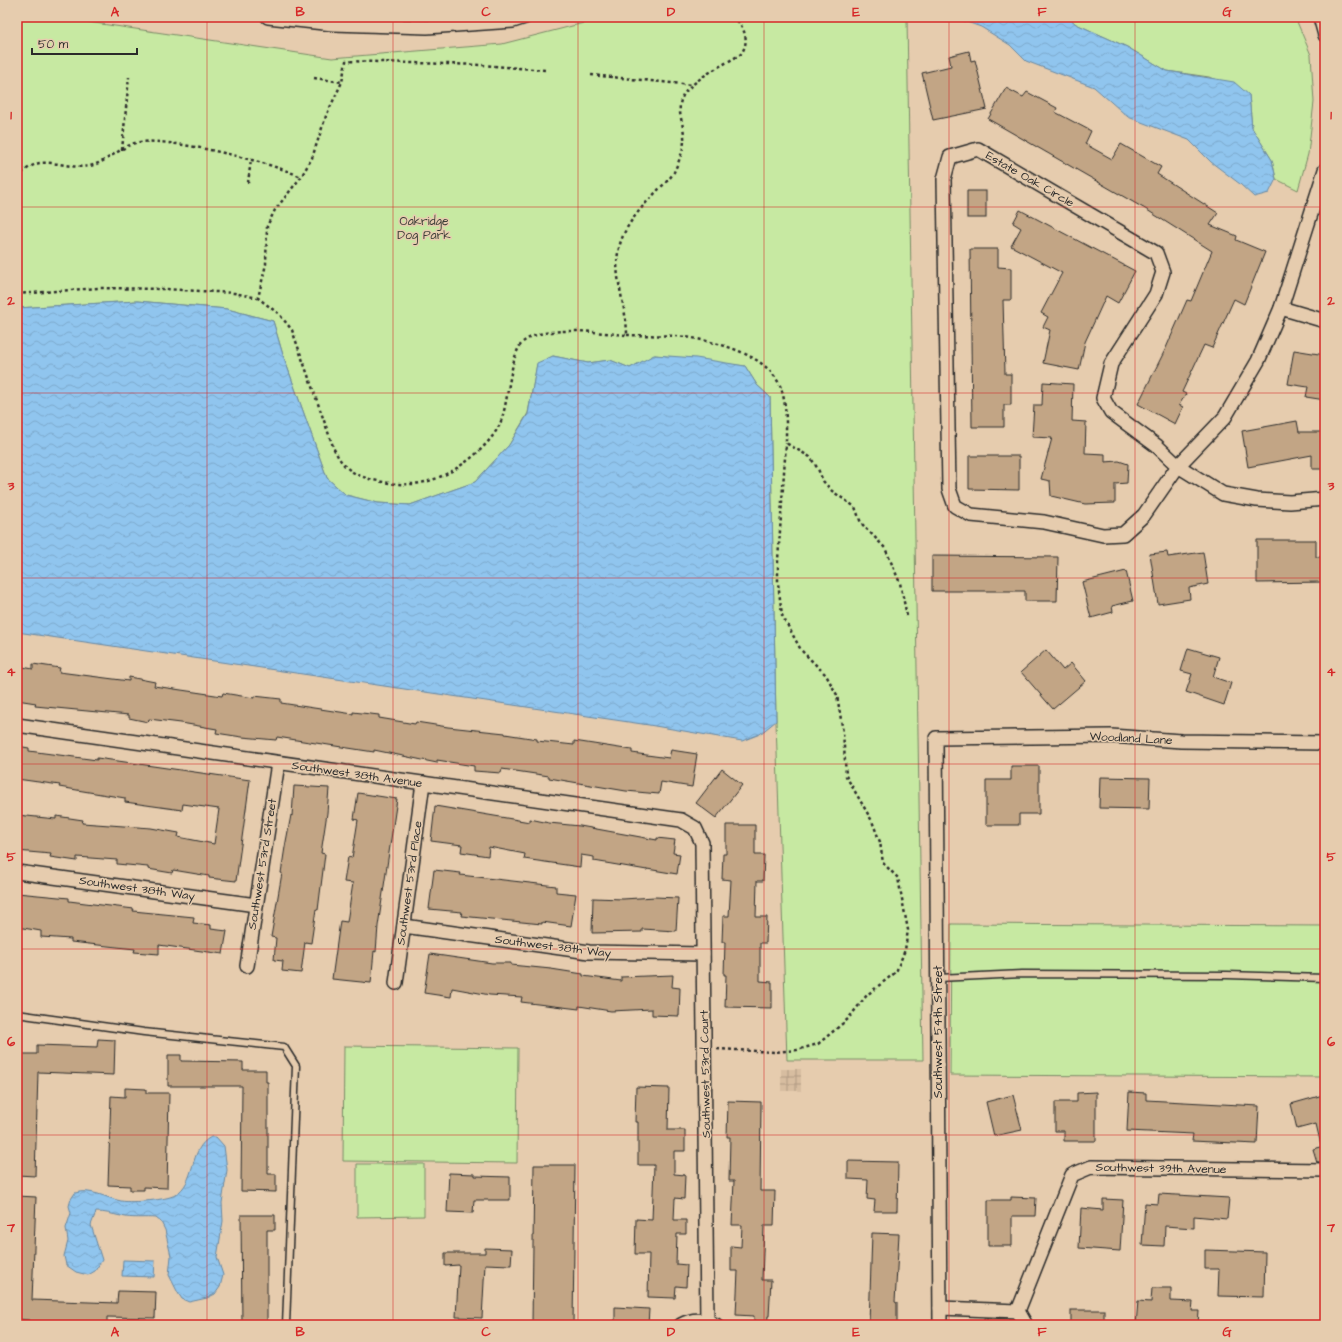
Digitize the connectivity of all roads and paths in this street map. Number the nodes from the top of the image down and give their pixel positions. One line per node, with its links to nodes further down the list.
1 (268, 17): 2 (street)
2 (525, 17)
3 (734, 17): 9 (path)
4 (545, 70): 8 (path)
5 (591, 75): 9 (path)
6 (129, 77): 10 (path)
7 (314, 78): 8 (path)
8 (342, 82): 14 (path)
9 (693, 85): 20 (path)
10 (122, 150): 11 (path); 13 (path)
11 (251, 159): 14 (path); 15 (path)
12 (1325, 170): 18 (street)
13 (17, 177)
14 (301, 177): 17 (path)
15 (248, 183)
16 (17, 294): 17 (path)
17 (258, 298): 20 (path)
18 (1281, 308): 19 (street); 22 (street)
19 (1325, 321)
20 (627, 335): 21 (path)
21 (786, 443): 24 (path); 40 (path)
22 (1178, 466): 22 (street, Estate Oak Circle); 23 (street)
23 (1325, 499)
24 (907, 616)
25 (17, 725): 28 (street, Southwest 38th Avenue)
26 (936, 738): 27 (street, Woodland Lane); 36 (street, Southwest 54th Street)
27 (1325, 743)
28 (278, 763): 29 (street, Southwest 38th Avenue); 32 (street, Southwest 53rd Street)
29 (423, 783): 30 (street, Southwest 38th Avenue); 33 (street, Southwest 53rd Place)
30 (695, 828): 34 (street, Southwest 53rd Court)
31 (17, 872): 32 (street, Southwest 38th Way)
32 (256, 905): 35 (street, Southwest 53rd Street)
33 (404, 926): 34 (street, Southwest 38th Way); 38 (street, Southwest 53rd Place)
34 (704, 954): 40 (street, Southwest 53rd Court)
35 (247, 966)
36 (938, 978): 37 (lane); 42 (street, Southwest 54th Street)
37 (1325, 978)
38 (396, 983)
39 (17, 1014): 45 (lane)
40 (705, 1048): 44 (street, Southwest 53rd Court)
41 (1325, 1170): 43 (street, Southwest 39th Avenue)
42 (940, 1308): 43 (street); 47 (street, Southwest 54th Street)
43 (1018, 1311): 48 (street)
44 (711, 1323): 46 (street, Southwest 53rd Court)
45 (286, 1325)
46 (682, 1325)
47 (940, 1325)
48 (1026, 1325)

